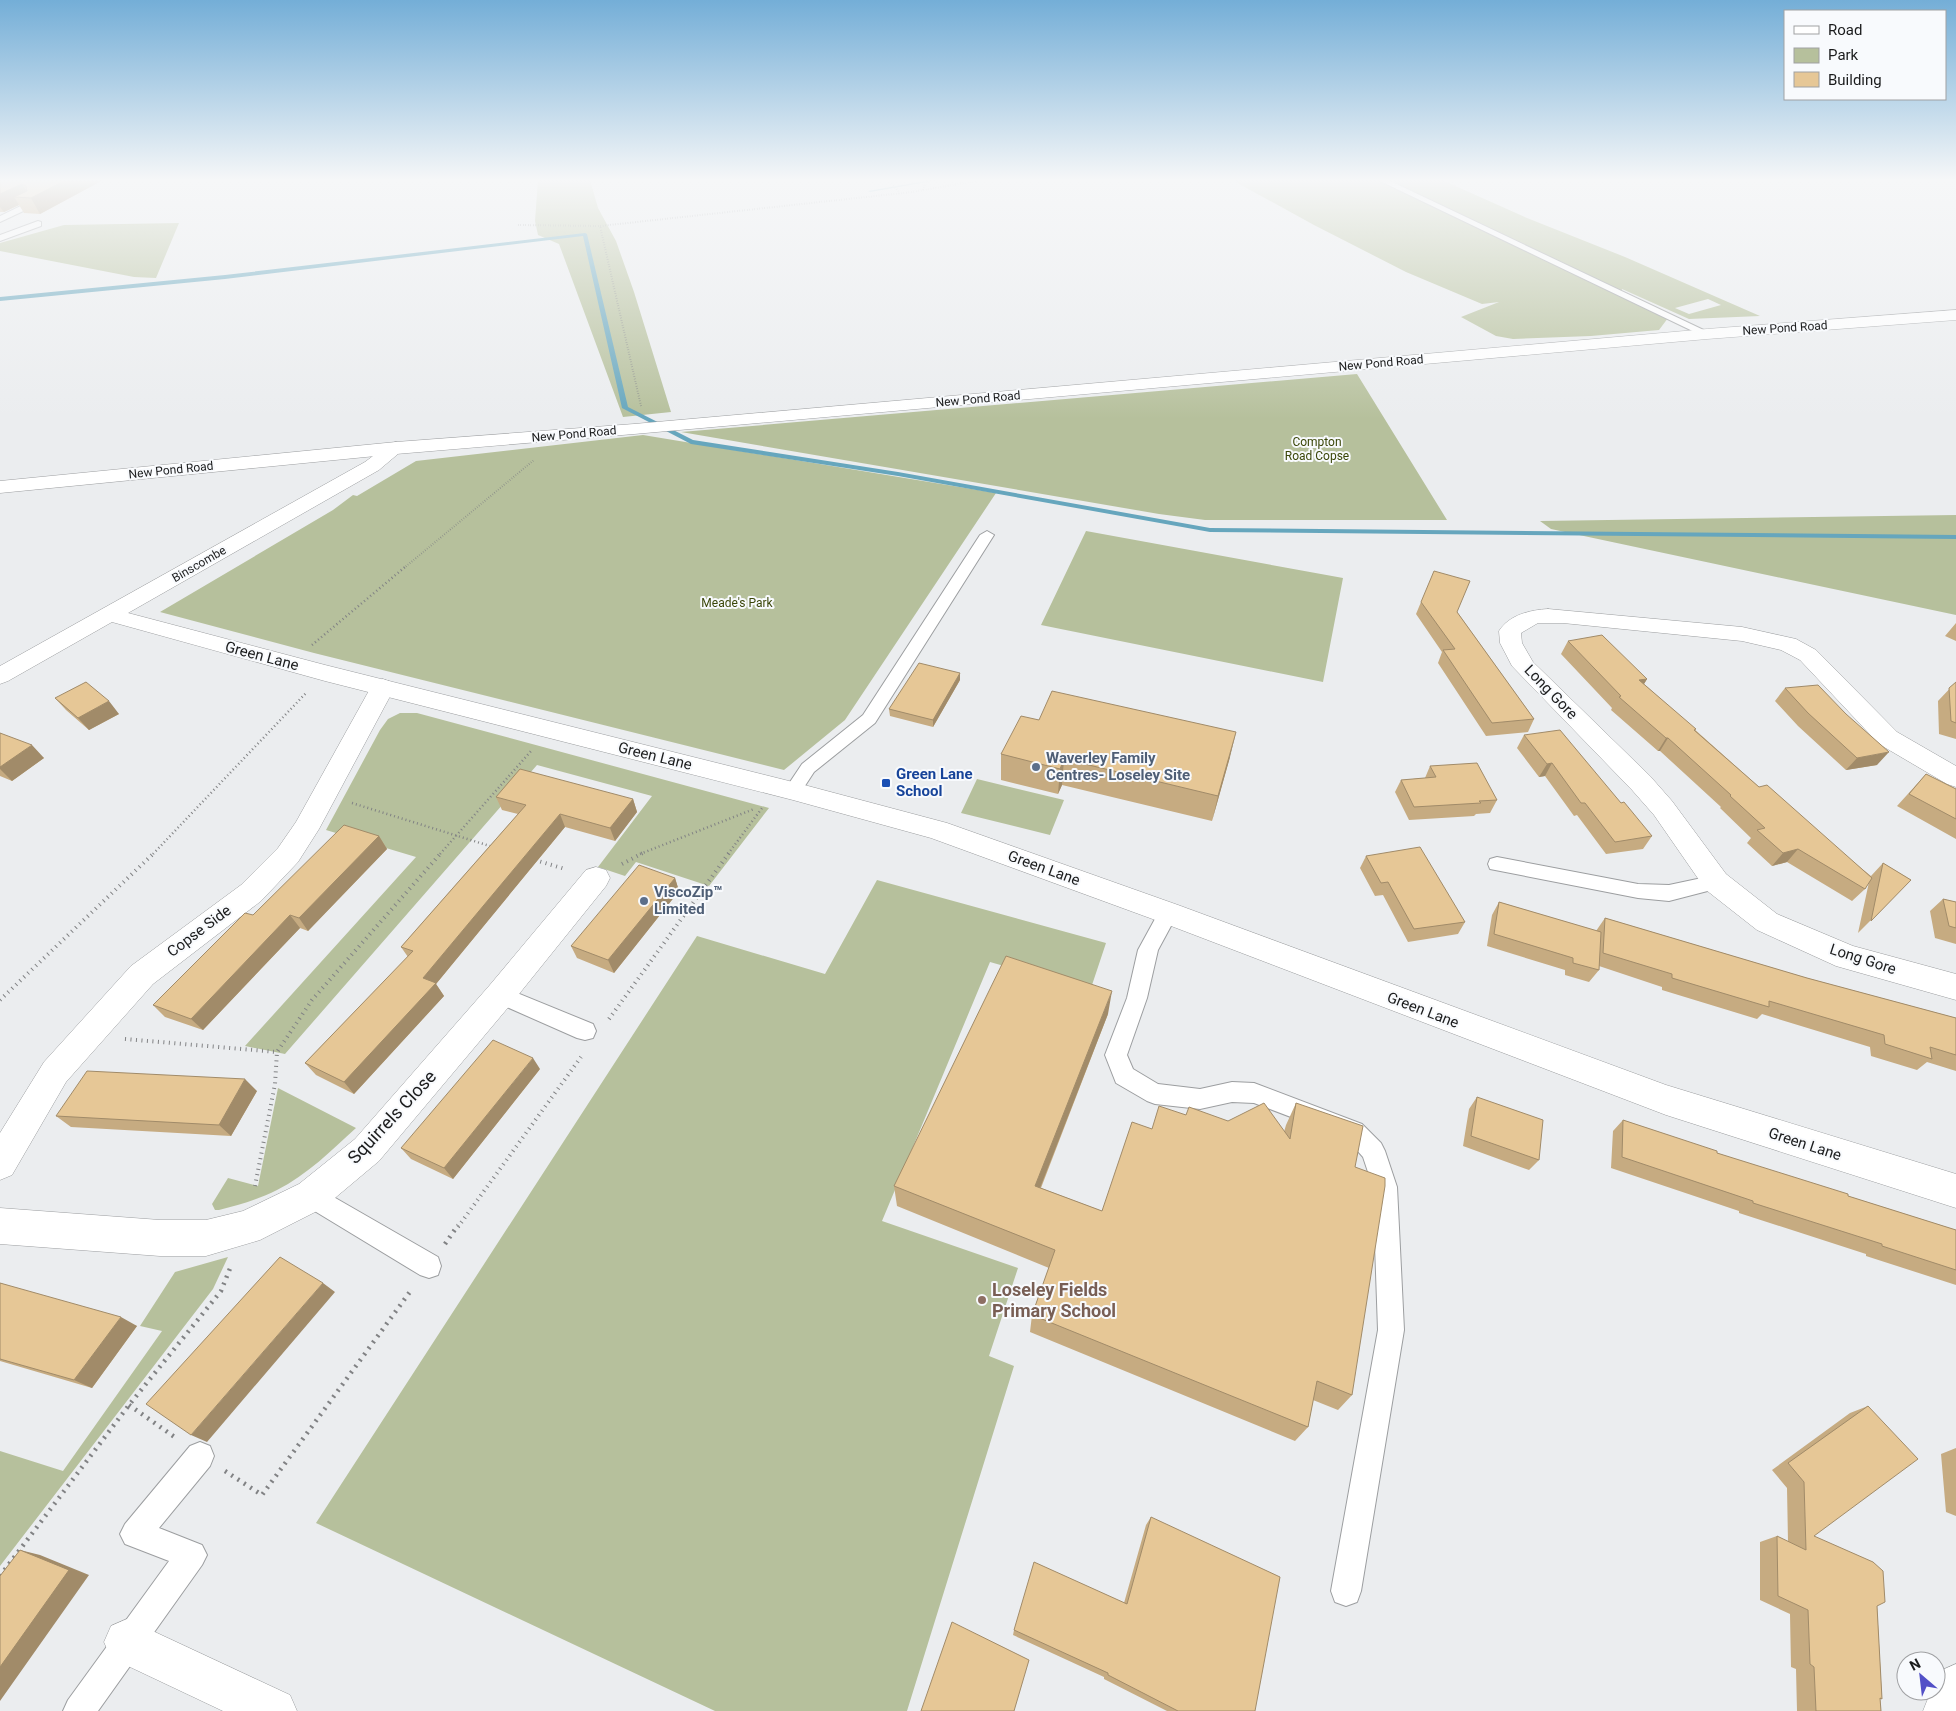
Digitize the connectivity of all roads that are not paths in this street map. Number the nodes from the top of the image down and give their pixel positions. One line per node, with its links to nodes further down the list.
1 (1551, 260): 3 (lane)
2 (1956, 315): 3 (street, New Pond Road)
3 (1707, 334): 4 (street, New Pond Road)
4 (396, 448): 5 (street, New Pond Road); 7 (street, Binscombe)
5 (0, 487)
6 (987, 535): 11 (lane)
7 (110, 615): 8 (street, Binscombe); 9 (street, Green Lane)
8 (0, 676)
9 (383, 687): 11 (street, Green Lane); 19 (street, Copse Side)
10 (1956, 778): 14 (street, Long Gore)
11 (793, 791): 15 (street, Green Lane)
12 (1497, 864): 14 (lane)
13 (596, 878): 17 (street, Squirrels Close)
14 (1716, 882): 16 (street, Long Gore)
15 (1168, 913): 20 (street, Green Lane); 25 (lane)
16 (1956, 987)
17 (500, 995): 18 (lane); 21 (street, Squirrels Close)
18 (591, 1036)
19 (0, 1164)
20 (1956, 1191)
21 (310, 1196): 22 (street, Squirrels Close); 23 (lane)
22 (0, 1226)
23 (429, 1266)
24 (200, 1456): 26 (lane)
25 (1346, 1591)
26 (127, 1642): 28 (lane); 29 (street)
27 (1956, 1687): 30 (street)
28 (79, 1711)
29 (274, 1711)
30 (1946, 1711)

